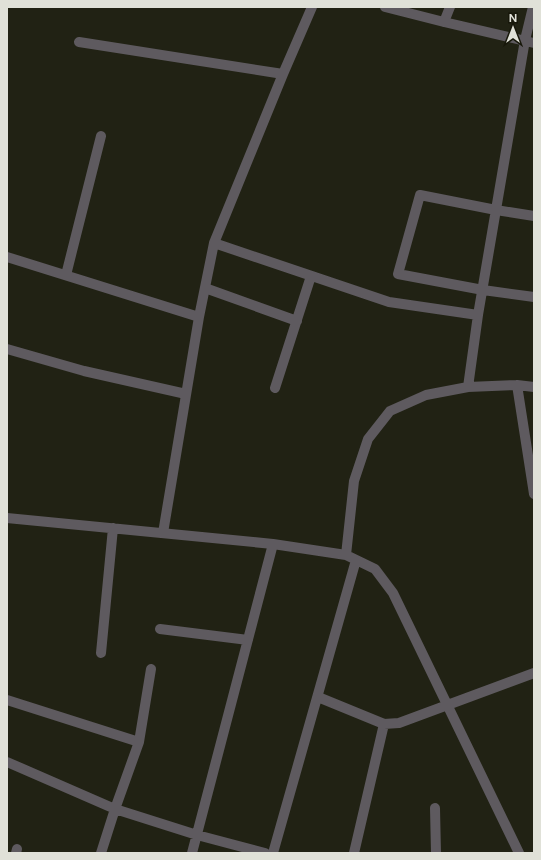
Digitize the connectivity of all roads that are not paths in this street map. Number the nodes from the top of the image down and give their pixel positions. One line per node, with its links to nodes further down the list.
1 (312, 7): 8 (street)
2 (385, 7): 5 (street)
3 (450, 7): 5 (street)
4 (534, 7): 7 (street)
5 (444, 22): 7 (street)
6 (79, 42): 8 (street)
7 (529, 42): 10 (street)
8 (283, 74): 12 (street)
9 (101, 136): 14 (street)
10 (496, 210): 11 (street); 17 (street); 17 (street)
11 (534, 216)
12 (214, 243): 15 (street); 16 (street)
13 (7, 257): 14 (street)
14 (66, 275): 20 (street)
15 (311, 276): 19 (street); 21 (street)
16 (205, 288): 20 (street); 21 (street)
17 (483, 290): 18 (street); 19 (street)
18 (534, 297)
19 (478, 316): 24 (street)
20 (199, 317): 27 (street)
21 (297, 321): 26 (street)
22 (7, 349): 27 (street)
23 (517, 385): 24 (street); 25 (street); 28 (street)
24 (468, 387): 33 (street)
25 (534, 387)
26 (275, 388)
27 (186, 394): 31 (street)
28 (534, 494)
29 (7, 518): 30 (street)
30 (113, 528): 31 (street); 37 (street)
31 (163, 533): 32 (street)
32 (274, 544): 33 (street); 36 (street)
33 (346, 555): 34 (street)
34 (356, 560): 40 (street); 42 (street)
35 (160, 629): 36 (street)
36 (248, 640): 48 (street)
37 (101, 653)
38 (151, 669): 44 (street)
39 (534, 673): 42 (street)
40 (318, 697): 43 (street); 52 (street)
41 (7, 700): 44 (street)
42 (447, 706): 43 (street); 55 (street)
43 (384, 724): 53 (street)
44 (139, 742): 46 (street)
45 (7, 762): 46 (street)
46 (115, 808): 48 (street); 49 (street)
47 (436, 808): 54 (street)
48 (197, 835): 50 (street); 51 (street)
49 (102, 853)
50 (192, 853)
51 (265, 853)
52 (273, 853)
53 (354, 853)
54 (436, 853)
55 (518, 853)

